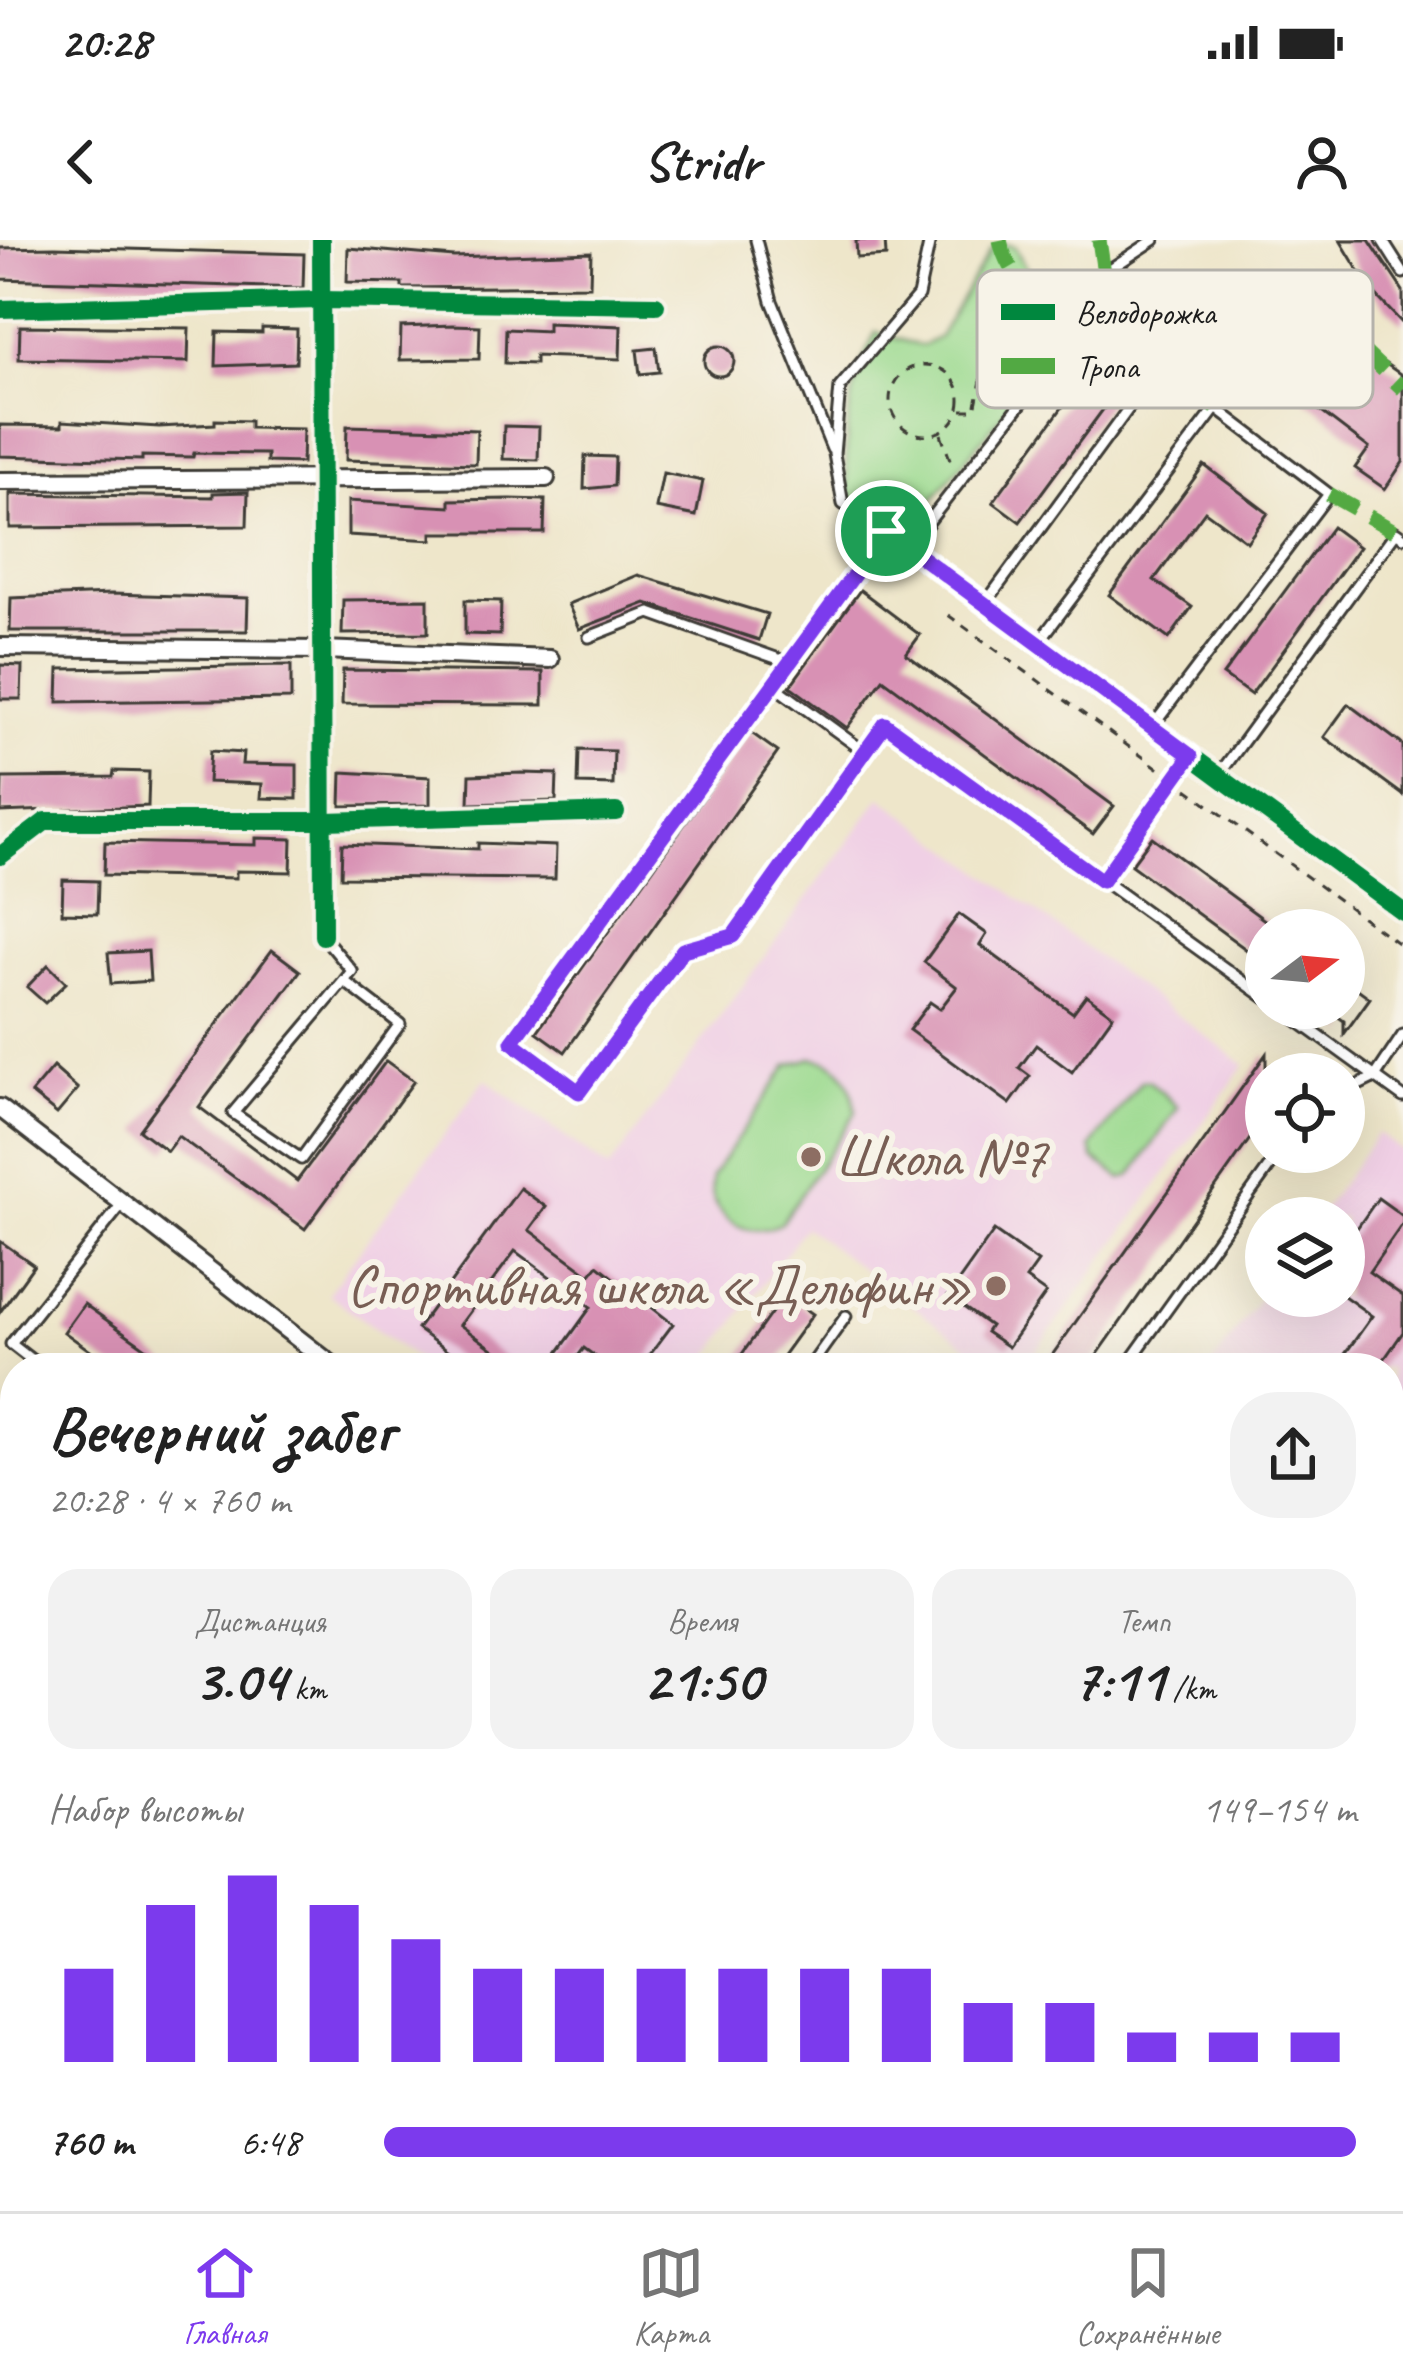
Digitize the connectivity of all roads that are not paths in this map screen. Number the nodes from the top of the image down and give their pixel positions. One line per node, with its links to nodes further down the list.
1 (321, 240): 9 (street)
2 (757, 240): 14 (lane)
3 (930, 240): 14 (lane)
4 (1154, 240): 6 (lane)
5 (1382, 240): 8 (lane)
6 (1132, 245): 7 (lane)
7 (1107, 270)
8 (1403, 273)
9 (320, 300): 10 (street); 11 (street); 15 (street)
10 (656, 305)
11 (0, 309)
12 (1018, 408): 20 (lane)
13 (1129, 408): 21 (lane)
14 (834, 454): 18 (lane)
15 (321, 477): 16 (street); 17 (street); 25 (street)
16 (546, 478)
17 (0, 481)
18 (886, 531): 20 (street); 27 (lane)
19 (1403, 537): 32 (lane)
20 (908, 548): 21 (street)
21 (985, 604): 23 (street)
22 (589, 637): 27 (lane)
23 (1038, 644): 29 (street); 29 (lane)
24 (0, 647): 25 (street)
25 (322, 650): 26 (street); 34 (street)
26 (550, 659)
27 (790, 663): 28 (lane)
28 (773, 685): 30 (lane); 30 (lane)
29 (1152, 728): 31 (street)
30 (865, 752): 36 (lane)
31 (1191, 756): 32 (street); 36 (lane)
32 (1218, 776): 37 (street)
33 (616, 812): 34 (street)
34 (326, 821): 35 (street); 38 (street)
35 (0, 856)
36 (1102, 881): 40 (lane)
37 (1400, 902)
38 (323, 936): 39 (lane)
39 (344, 981): 39 (lane)
40 (1245, 983)
41 (1309, 1029): 43 (lane)
42 (1403, 1035): 43 (lane)
43 (1375, 1077): 44 (lane); 45 (lane)
44 (1365, 1082)
45 (1403, 1096)
46 (0, 1108): 48 (street)
47 (1265, 1173): 53 (lane)
48 (122, 1204): 50 (lane); 51 (street)
49 (846, 1316): 52 (lane)
50 (22, 1353)
51 (316, 1353)
52 (820, 1353)
53 (1136, 1353)

